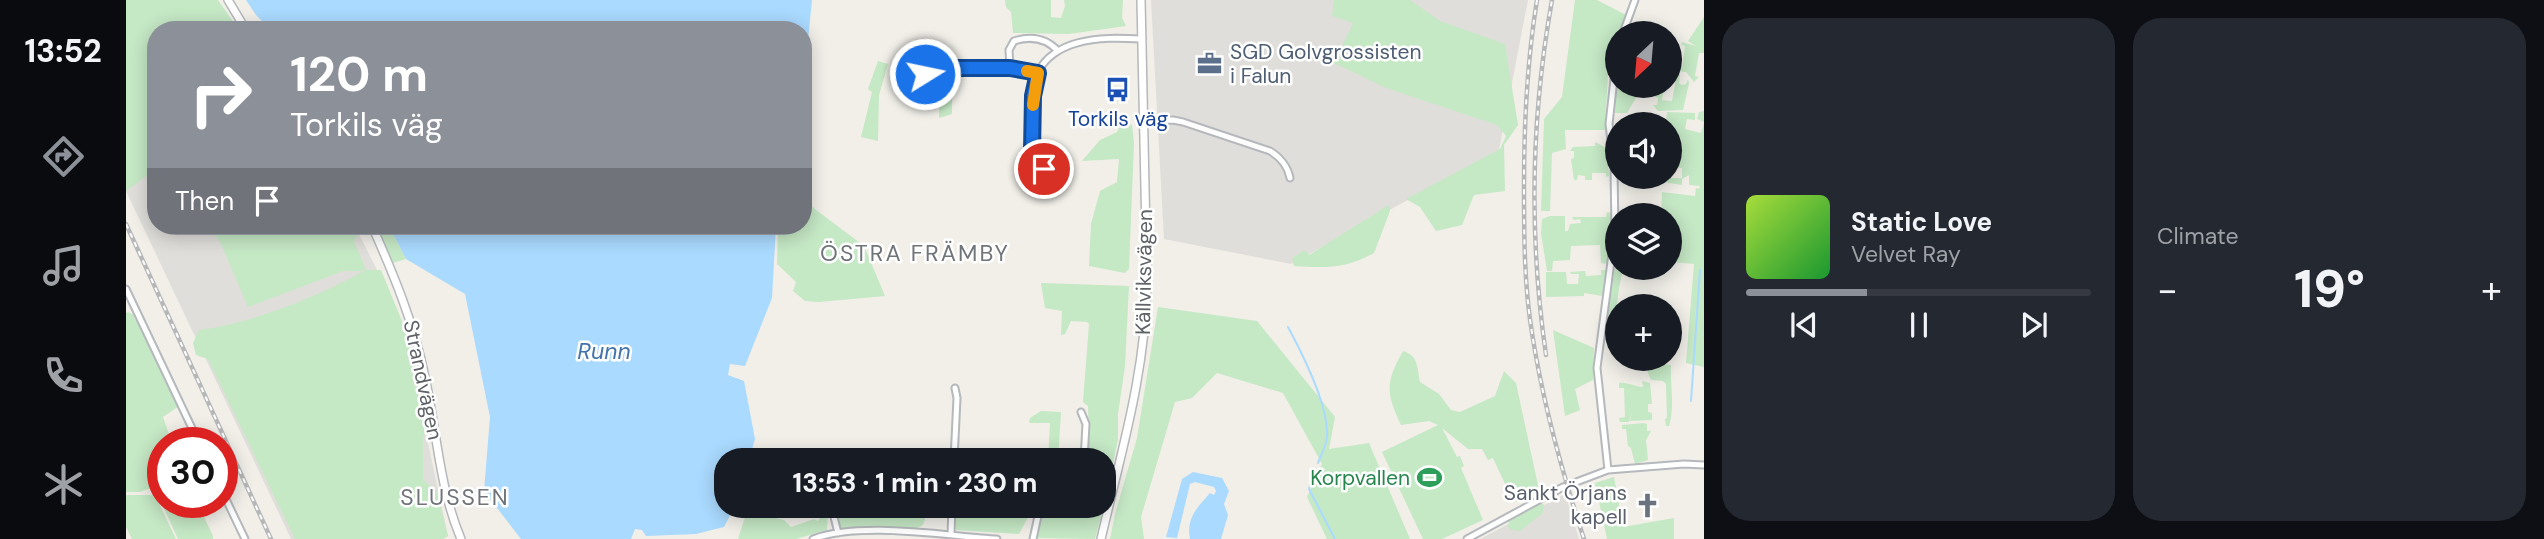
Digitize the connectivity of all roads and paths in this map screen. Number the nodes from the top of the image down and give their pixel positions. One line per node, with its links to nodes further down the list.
1 (228, 0): 4 (street)
2 (1141, 0): 6 (street, Källviksvägen)
3 (1635, 0): 5 (street)
4 (241, 21)
5 (1627, 21)
6 (1142, 39): 7 (street); 12 (street, Källviksvägen)
7 (1058, 51): 8 (street); 9 (street)
8 (1010, 68): 9 (street); 10 (street)
9 (1038, 73): 13 (street)
10 (925, 74)
11 (1612, 98): 25 (street)
12 (1143, 121): 14 (street); 37 (street, Källviksvägen)
13 (1032, 152): 13 (street)
14 (1290, 178)
15 (376, 235): 33 (street, Strandvägen)
16 (126, 289): 17 (street)
17 (135, 306): 18 (street); 21 (street)
18 (127, 308)
19 (955, 388): 22 (street)
20 (1082, 412): 23 (street)
21 (192, 427)
22 (955, 448)
23 (1085, 448)
24 (1704, 465): 25 (street)
25 (1608, 470): 38 (street)
26 (234, 518): 32 (street)
27 (834, 518): 30 (street)
28 (952, 518): 31 (street)
29 (1037, 518): 36 (street)
30 (838, 533): 31 (street); 34 (street)
31 (951, 535): 35 (street)
32 (244, 539)
33 (461, 539)
34 (813, 539)
35 (997, 539)
36 (1032, 539)
37 (1101, 539)
38 (1467, 539)

